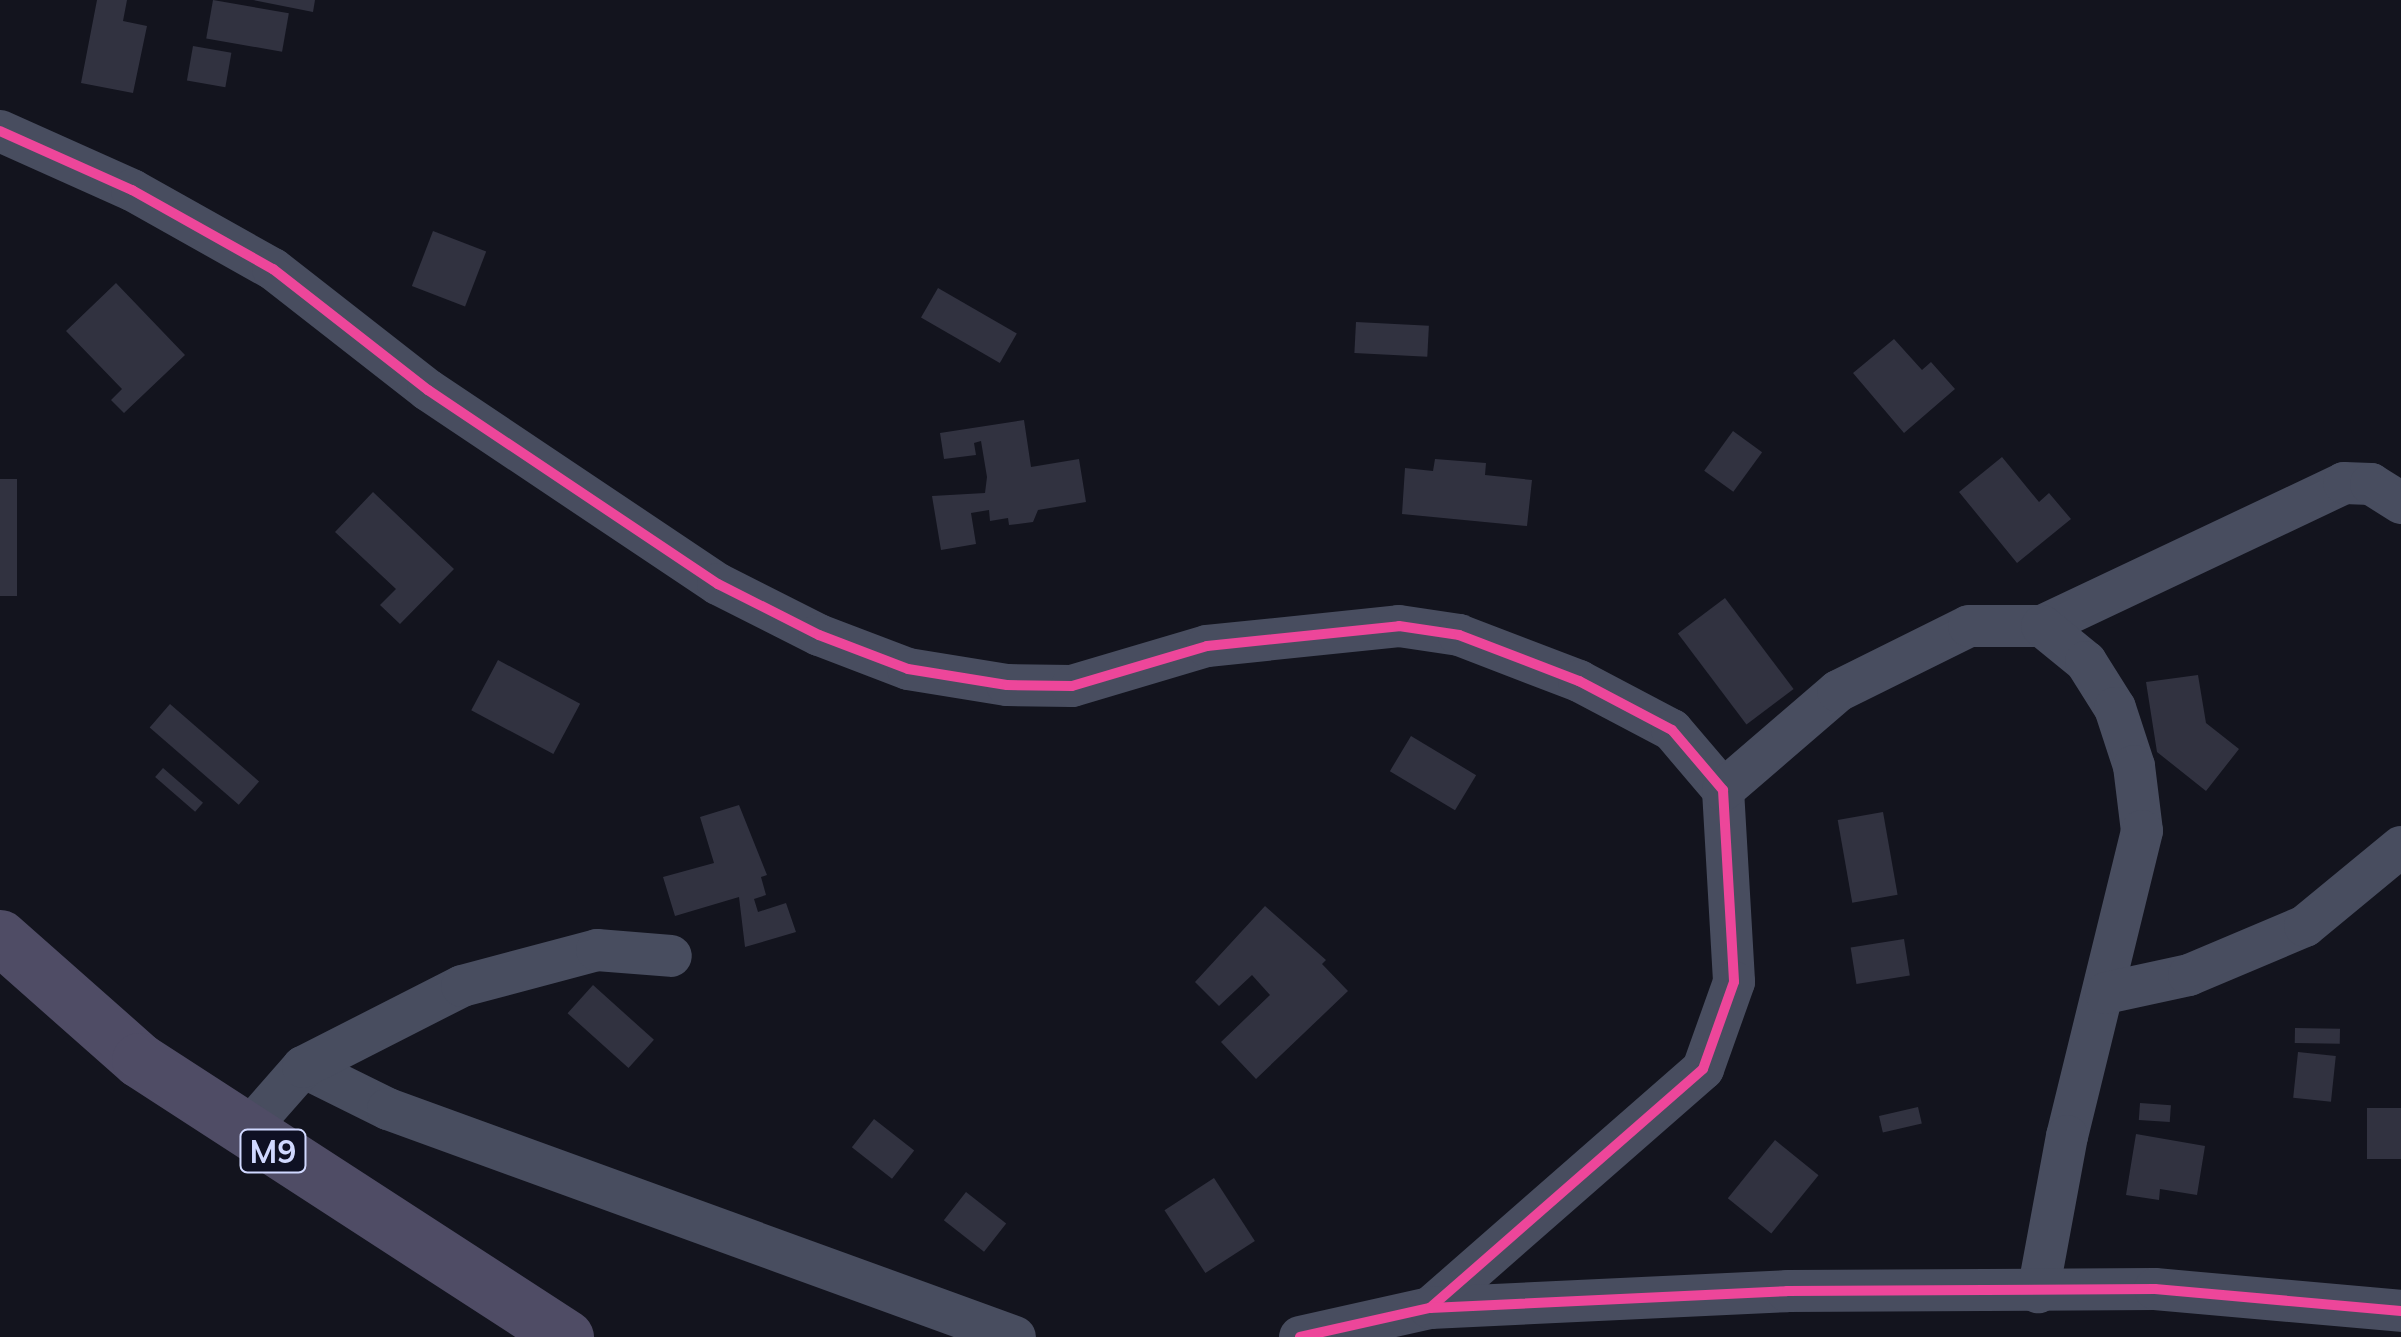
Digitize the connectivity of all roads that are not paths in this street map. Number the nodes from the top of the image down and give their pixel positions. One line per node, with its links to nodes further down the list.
1 (0, 131): 4 (street)
2 (2401, 503): 3 (street)
3 (2042, 626): 4 (street); 8 (street)
4 (1723, 790): 12 (street)
5 (2401, 847): 8 (street)
6 (0, 937): 10 (main road, M9)
7 (671, 956): 9 (street)
8 (2106, 993): 11 (street)
9 (303, 1066): 10 (street); 15 (street)
10 (245, 1133): 14 (main road, M9)
11 (2038, 1292): 12 (street); 13 (street)
12 (1430, 1308): 16 (street)
13 (2401, 1311)
14 (566, 1337)
15 (1015, 1337)
16 (1300, 1337)

